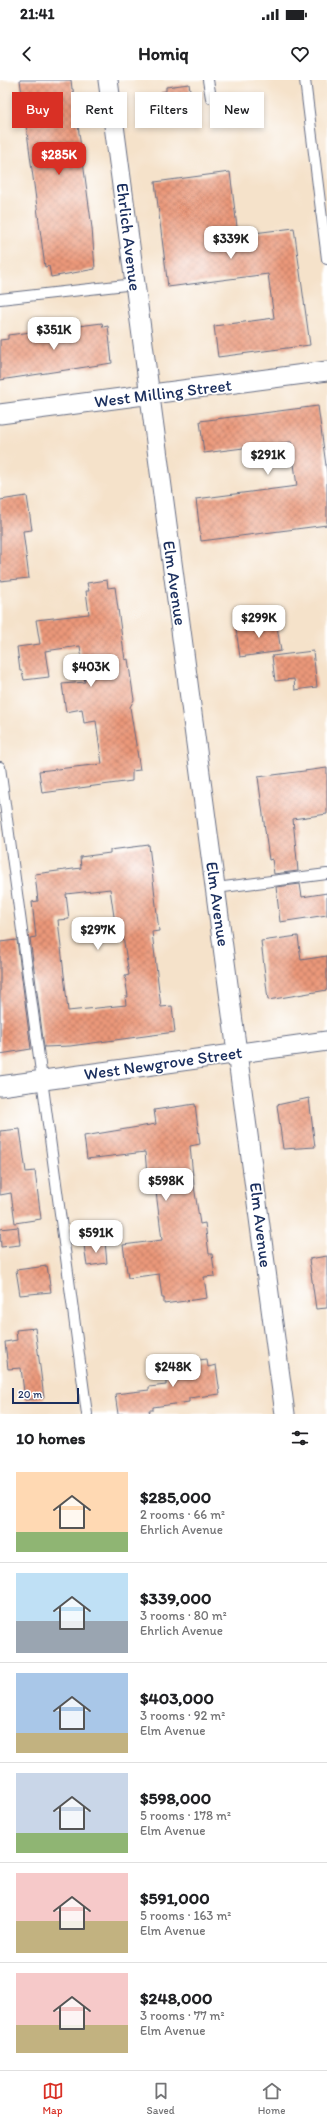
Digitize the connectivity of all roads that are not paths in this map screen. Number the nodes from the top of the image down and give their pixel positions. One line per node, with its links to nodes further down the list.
1 (108, 80): 6 (street, Ehrlich Avenue)
2 (208, 80): 4 (lane)
3 (305, 80): 5 (lane)
4 (210, 92)
5 (327, 259)
6 (135, 284): 7 (lane); 9 (street, Ehrlich Avenue)
7 (0, 299)
8 (327, 372): 9 (street, West Milling Street)
9 (149, 394): 10 (street, West Milling Street); 13 (street, Elm Avenue)
10 (0, 414)
11 (0, 767): 16 (lane)
12 (327, 874): 13 (lane)
13 (216, 888): 15 (street, Elm Avenue)
14 (327, 1041): 15 (street, West Newgrove Street)
15 (238, 1053): 16 (street, West Newgrove Street); 19 (street, Elm Avenue)
16 (42, 1080): 17 (street, West Newgrove Street); 18 (lane)
17 (0, 1086)
18 (87, 1414)
19 (285, 1414)

